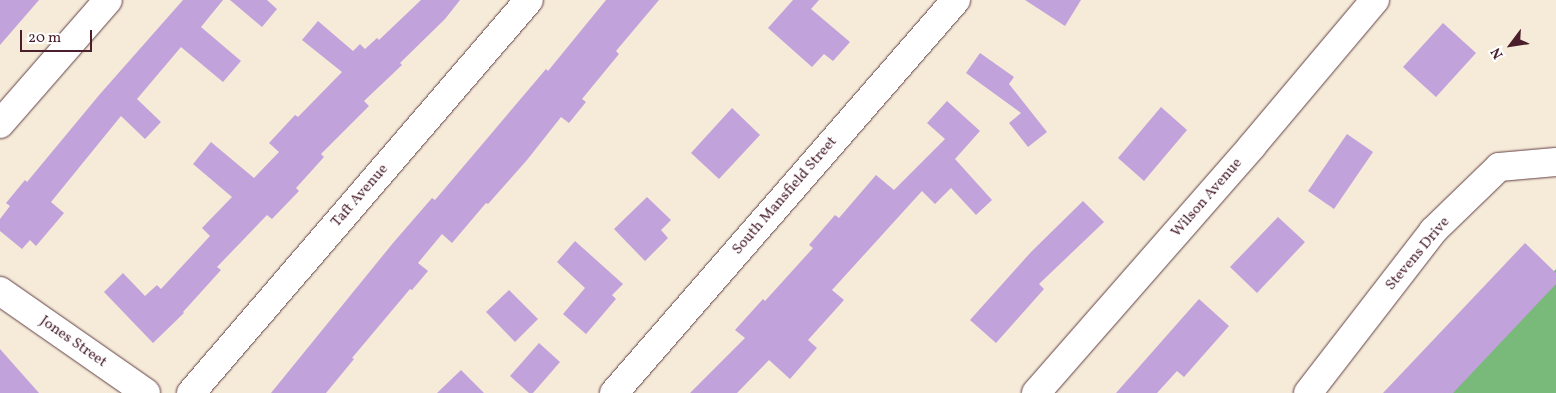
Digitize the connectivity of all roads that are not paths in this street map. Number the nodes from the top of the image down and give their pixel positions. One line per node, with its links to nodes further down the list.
1 (108, 0): 5 (street)
2 (529, 0): 9 (street, Taft Avenue)
3 (956, 0): 10 (street, South Mansfield Street)
4 (1375, 0): 11 (street, Wilson Avenue)
5 (0, 124)
6 (1556, 162): 12 (street, Stevens Drive)
7 (0, 291): 8 (street, Jones Street)
8 (146, 393)
9 (191, 393)
10 (614, 393)
11 (1036, 393)
12 (1308, 393)

